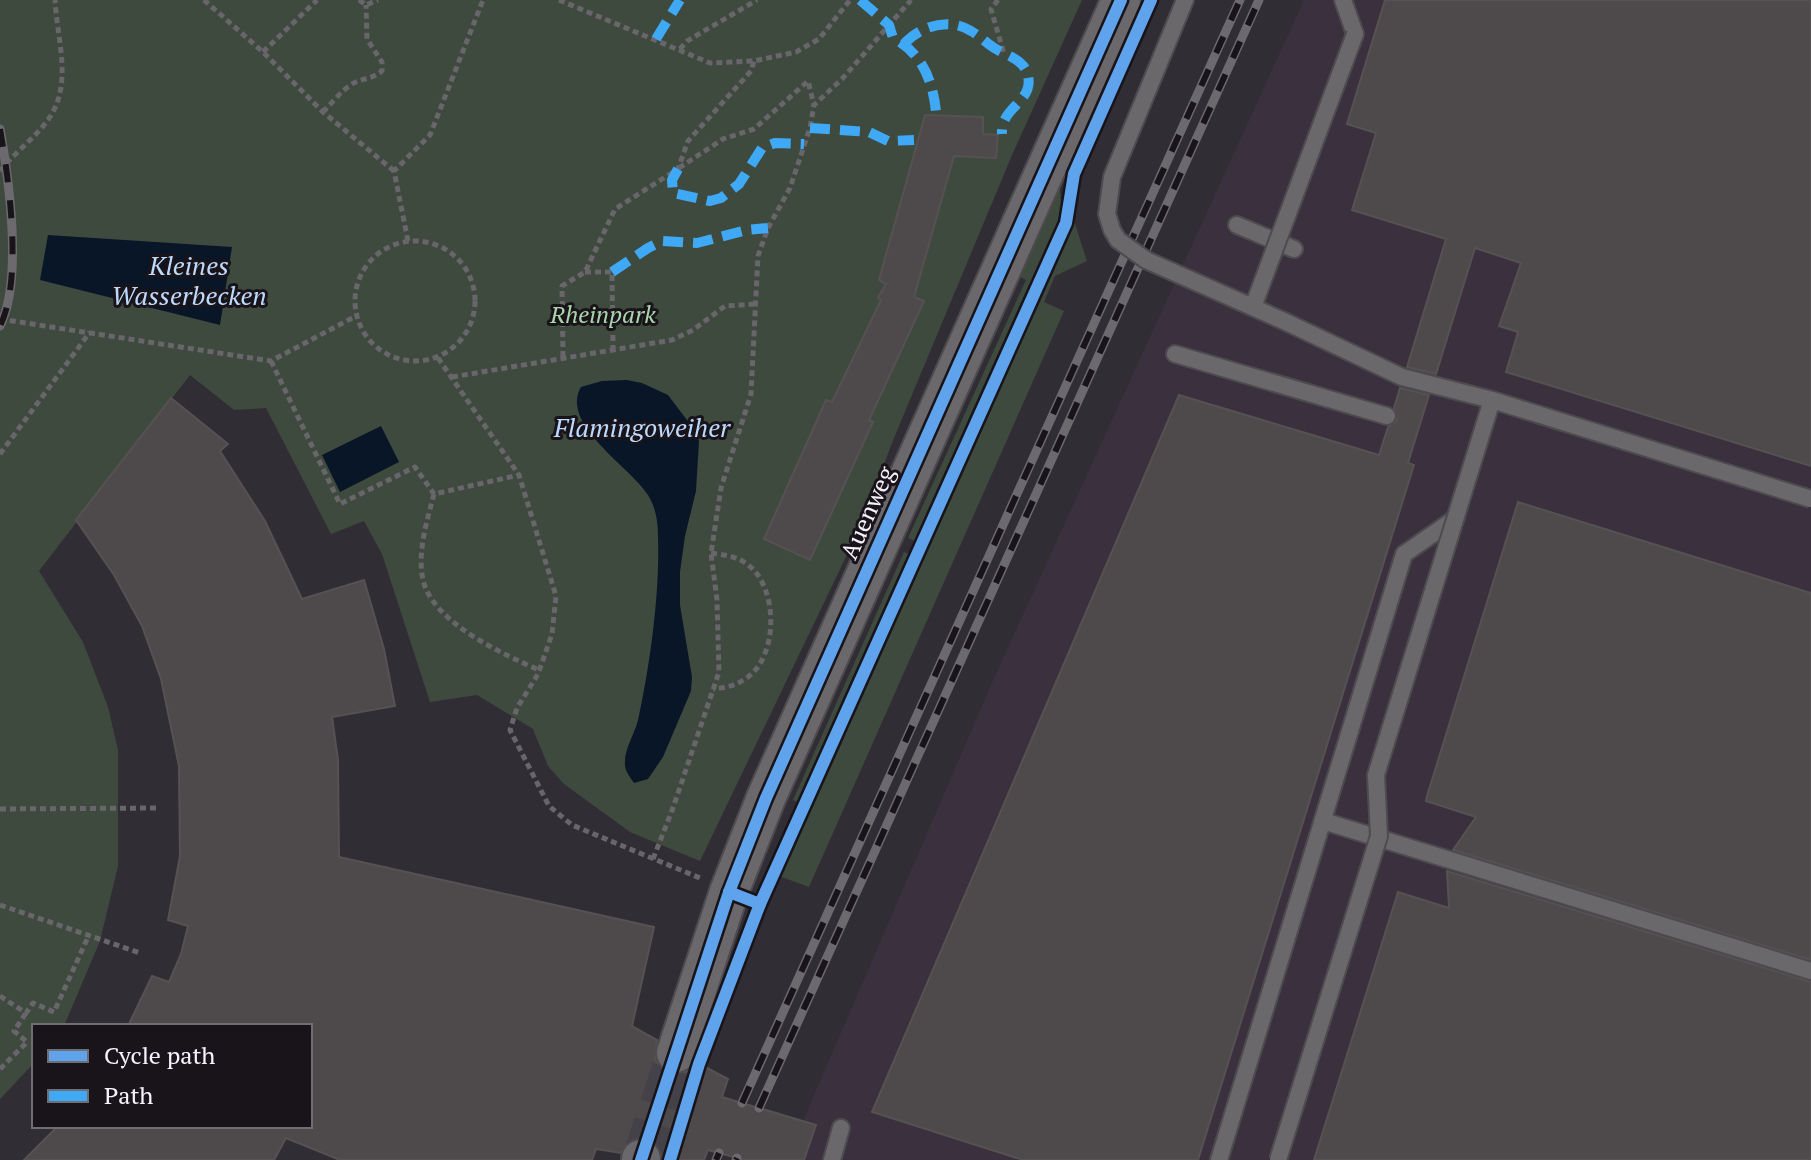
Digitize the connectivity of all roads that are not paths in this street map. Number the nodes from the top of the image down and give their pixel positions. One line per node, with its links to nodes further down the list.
1 (1121, 0): 16 (street, Auenweg)
2 (1185, 0): 6 (lane, bridge)
3 (1343, 0): 6 (lane, bridge)
4 (1237, 225): 5 (lane)
5 (1294, 249)
6 (1253, 307): 8 (lane, bridge)
7 (1175, 354): 9 (lane)
8 (1492, 400): 10 (lane, bridge); 12 (lane, bridge)
9 (1387, 416)
10 (1811, 499): 11 (lane)
11 (1456, 518): 12 (lane); 13 (lane)
12 (1376, 775): 14 (lane); 20 (lane, bridge)
13 (1323, 821): 14 (lane); 19 (lane)
14 (1379, 837): 15 (lane); 20 (lane)
15 (1811, 971)
16 (676, 1053)
17 (841, 1128): 18 (lane)
18 (832, 1160)
19 (1219, 1160)
20 (1278, 1160)

